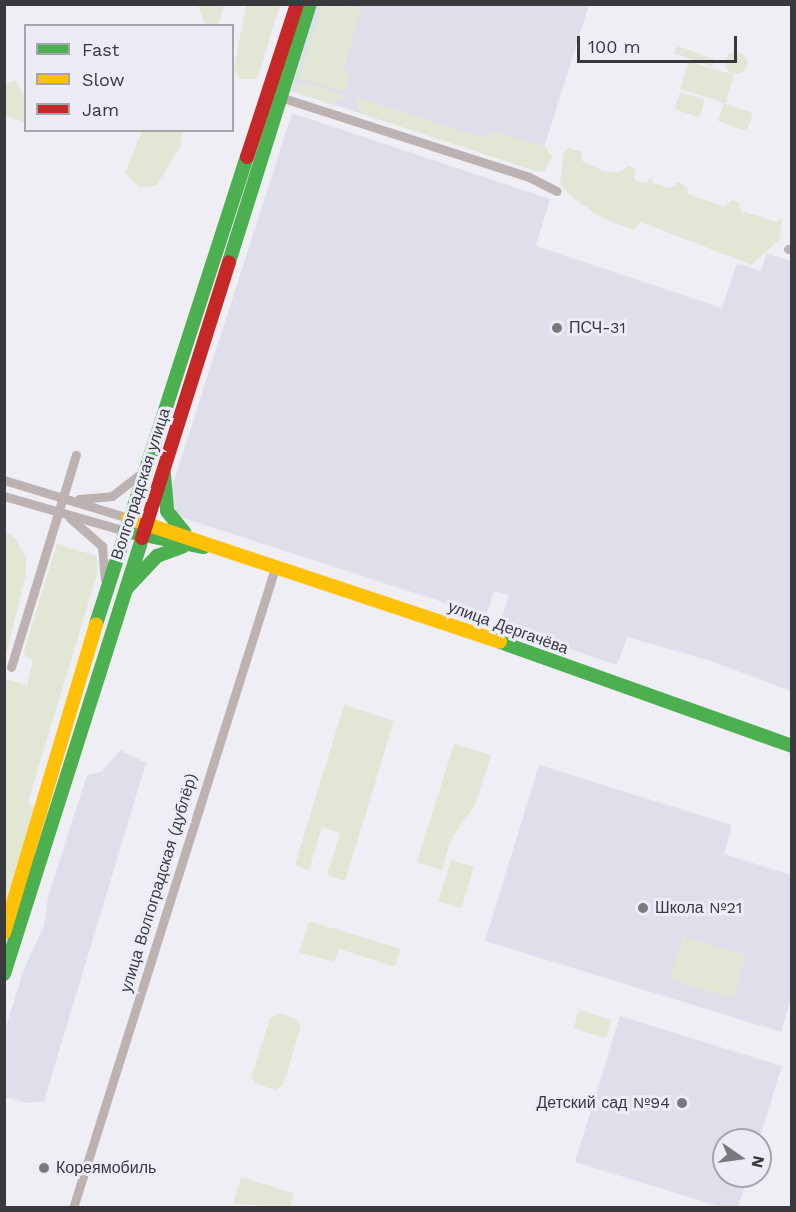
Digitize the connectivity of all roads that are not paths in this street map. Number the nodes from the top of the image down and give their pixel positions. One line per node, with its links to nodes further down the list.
1 (297, 4): 6 (main road, Волгоградская улица)
2 (310, 4): 3 (main road, Волгоградская улица)
3 (282, 98): 4 (street); 7 (main road, Волгоградская улица)
4 (557, 191)
5 (76, 455): 10 (street)
6 (150, 455): 10 (street); 12 (main road, Волгоградская улица)
7 (164, 464): 13 (main road, Волгоградская улица); 14 (main road)
8 (4, 480): 10 (street, улица Дергачёва)
9 (4, 496): 11 (street, улица Дергачёва)
10 (65, 498): 11 (street); 12 (street, улица Дергачёва)
11 (62, 513): 12 (street, улица Дергачёва); 17 (street); 18 (street)
12 (127, 525): 13 (main road, улица Дергачёва); 17 (main road, Волгоградская улица)
13 (144, 529): 14 (main road, улица Дергачёва); 16 (main road, Волгоградская улица)
14 (189, 541): 15 (main road, улица Дергачёва); 16 (main road)
15 (275, 568): 19 (main road, улица Дергачёва); 22 (street, улица Волгоградская (дублёр))
16 (125, 590): 21 (main road, Волгоградская улица)
17 (105, 599): 20 (main road, Волгоградская улица)
18 (11, 667)
19 (792, 746)
20 (4, 933)
21 (4, 974)
22 (73, 1208)

